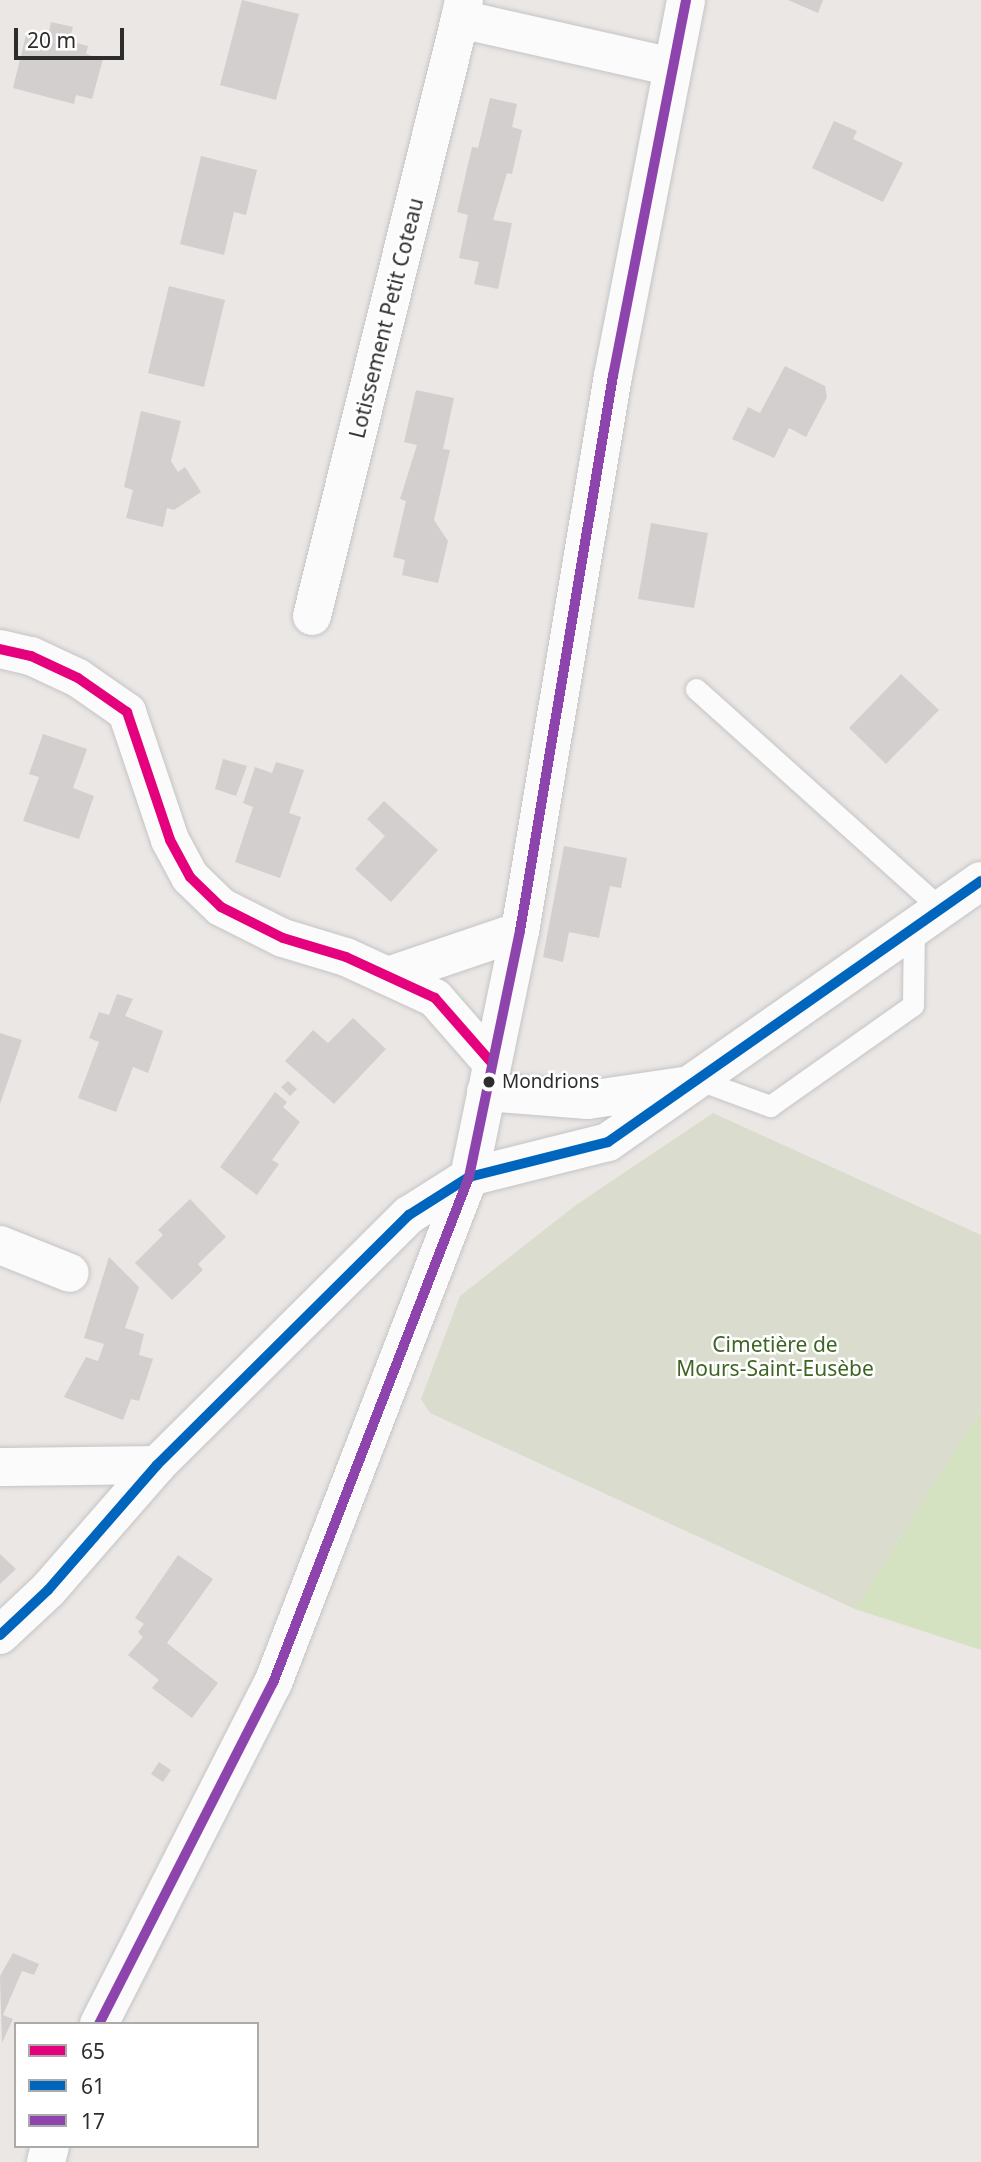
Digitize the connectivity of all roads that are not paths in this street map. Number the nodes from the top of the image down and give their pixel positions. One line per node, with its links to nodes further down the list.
1 (686, 0): 3 (street)
2 (462, 9): 3 (street, Lotissement Petit Coteau); 4 (street, Lotissement Petit Coteau)
3 (673, 67): 9 (street)
4 (312, 616)
5 (0, 649): 10 (street)
6 (696, 689): 8 (lane)
7 (981, 881): 8 (street)
8 (927, 917): 12 (street); 12 (lane)
9 (520, 931): 10 (street); 11 (street)
10 (388, 976): 11 (street)
11 (489, 1077): 12 (street); 13 (street)
12 (695, 1082): 13 (street)
13 (469, 1177): 16 (street); 19 (street)
14 (0, 1245): 15 (street)
15 (70, 1273)
16 (157, 1465): 17 (street); 18 (street)
17 (0, 1467)
18 (0, 1635)
19 (100, 2022)

